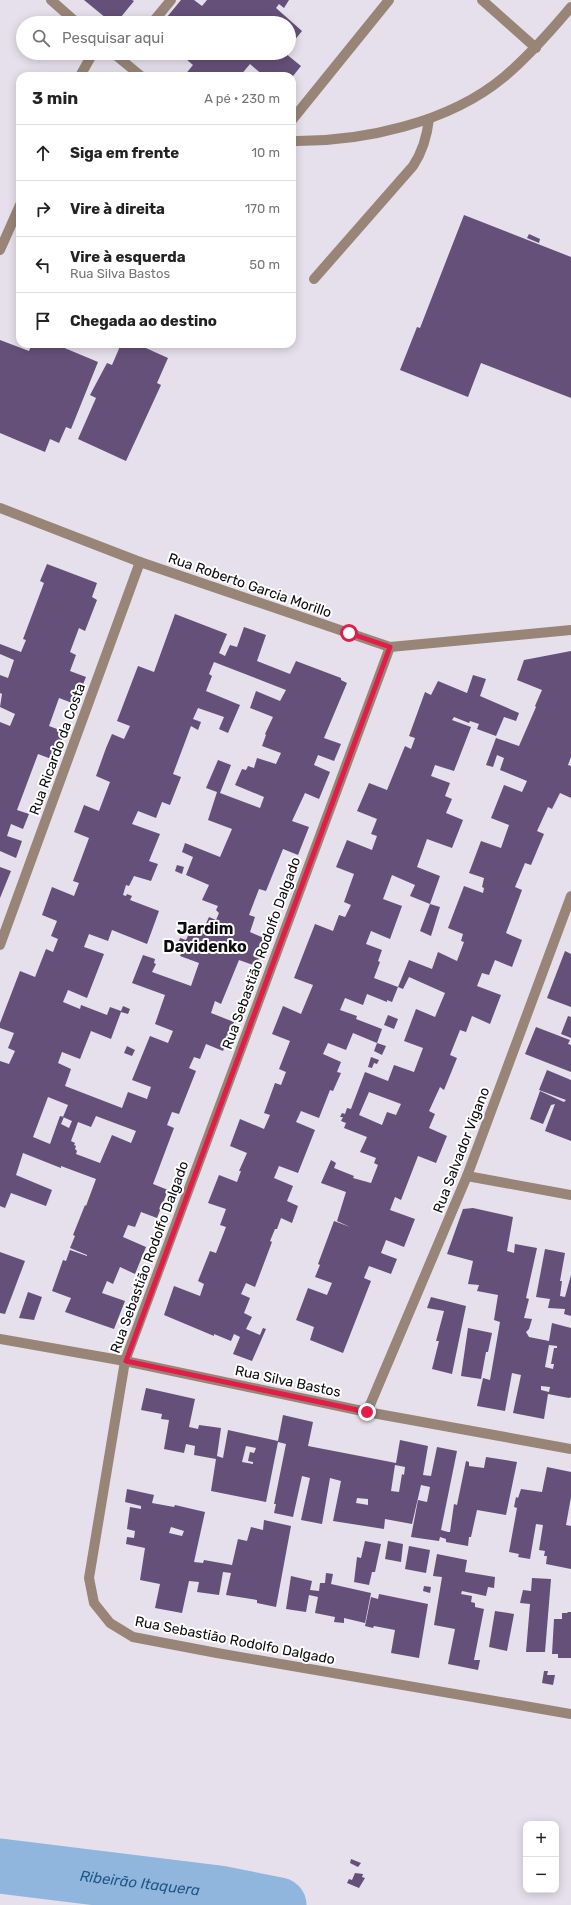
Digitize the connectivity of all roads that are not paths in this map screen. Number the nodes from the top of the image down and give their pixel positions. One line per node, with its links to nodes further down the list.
1 (51, 0): 6 (street)
2 (171, 0): 7 (street)
3 (389, 0): 13 (street)
4 (482, 0): 8 (street)
5 (571, 7): 8 (street)
6 (69, 16)
7 (158, 16)
8 (536, 48): 14 (street)
9 (89, 60): 11 (street)
10 (128, 60): 12 (street)
11 (82, 72)
12 (138, 72)
13 (296, 115)
14 (429, 119): 15 (street); 18 (street)
15 (296, 141)
16 (16, 214): 17 (street)
17 (0, 250)
18 (314, 279)
19 (0, 508): 20 (street, Rua Roberto Garcia Morillo)
20 (140, 562): 22 (street, Rua Roberto Garcia Morillo); 24 (street, Rua Ricardo da Costa)
21 (571, 630): 22 (street, Rua Roberto Garcia Morillo)
22 (390, 647): 28 (street, Rua Sebastião Rodolfo Dalgado)
23 (571, 896): 25 (street, Rua Salvador Vigano)
24 (0, 945)
25 (467, 1176): 26 (street); 29 (street, Rua Salvador Vigano)
26 (571, 1195)
27 (0, 1339): 28 (street, Rua Silva Bastos)
28 (126, 1361): 29 (street, Rua Silva Bastos); 31 (street, Rua Sebastião Rodolfo Dalgado)
29 (367, 1412): 30 (street, Rua Silva Bastos)
30 (571, 1449)
31 (571, 1714)

